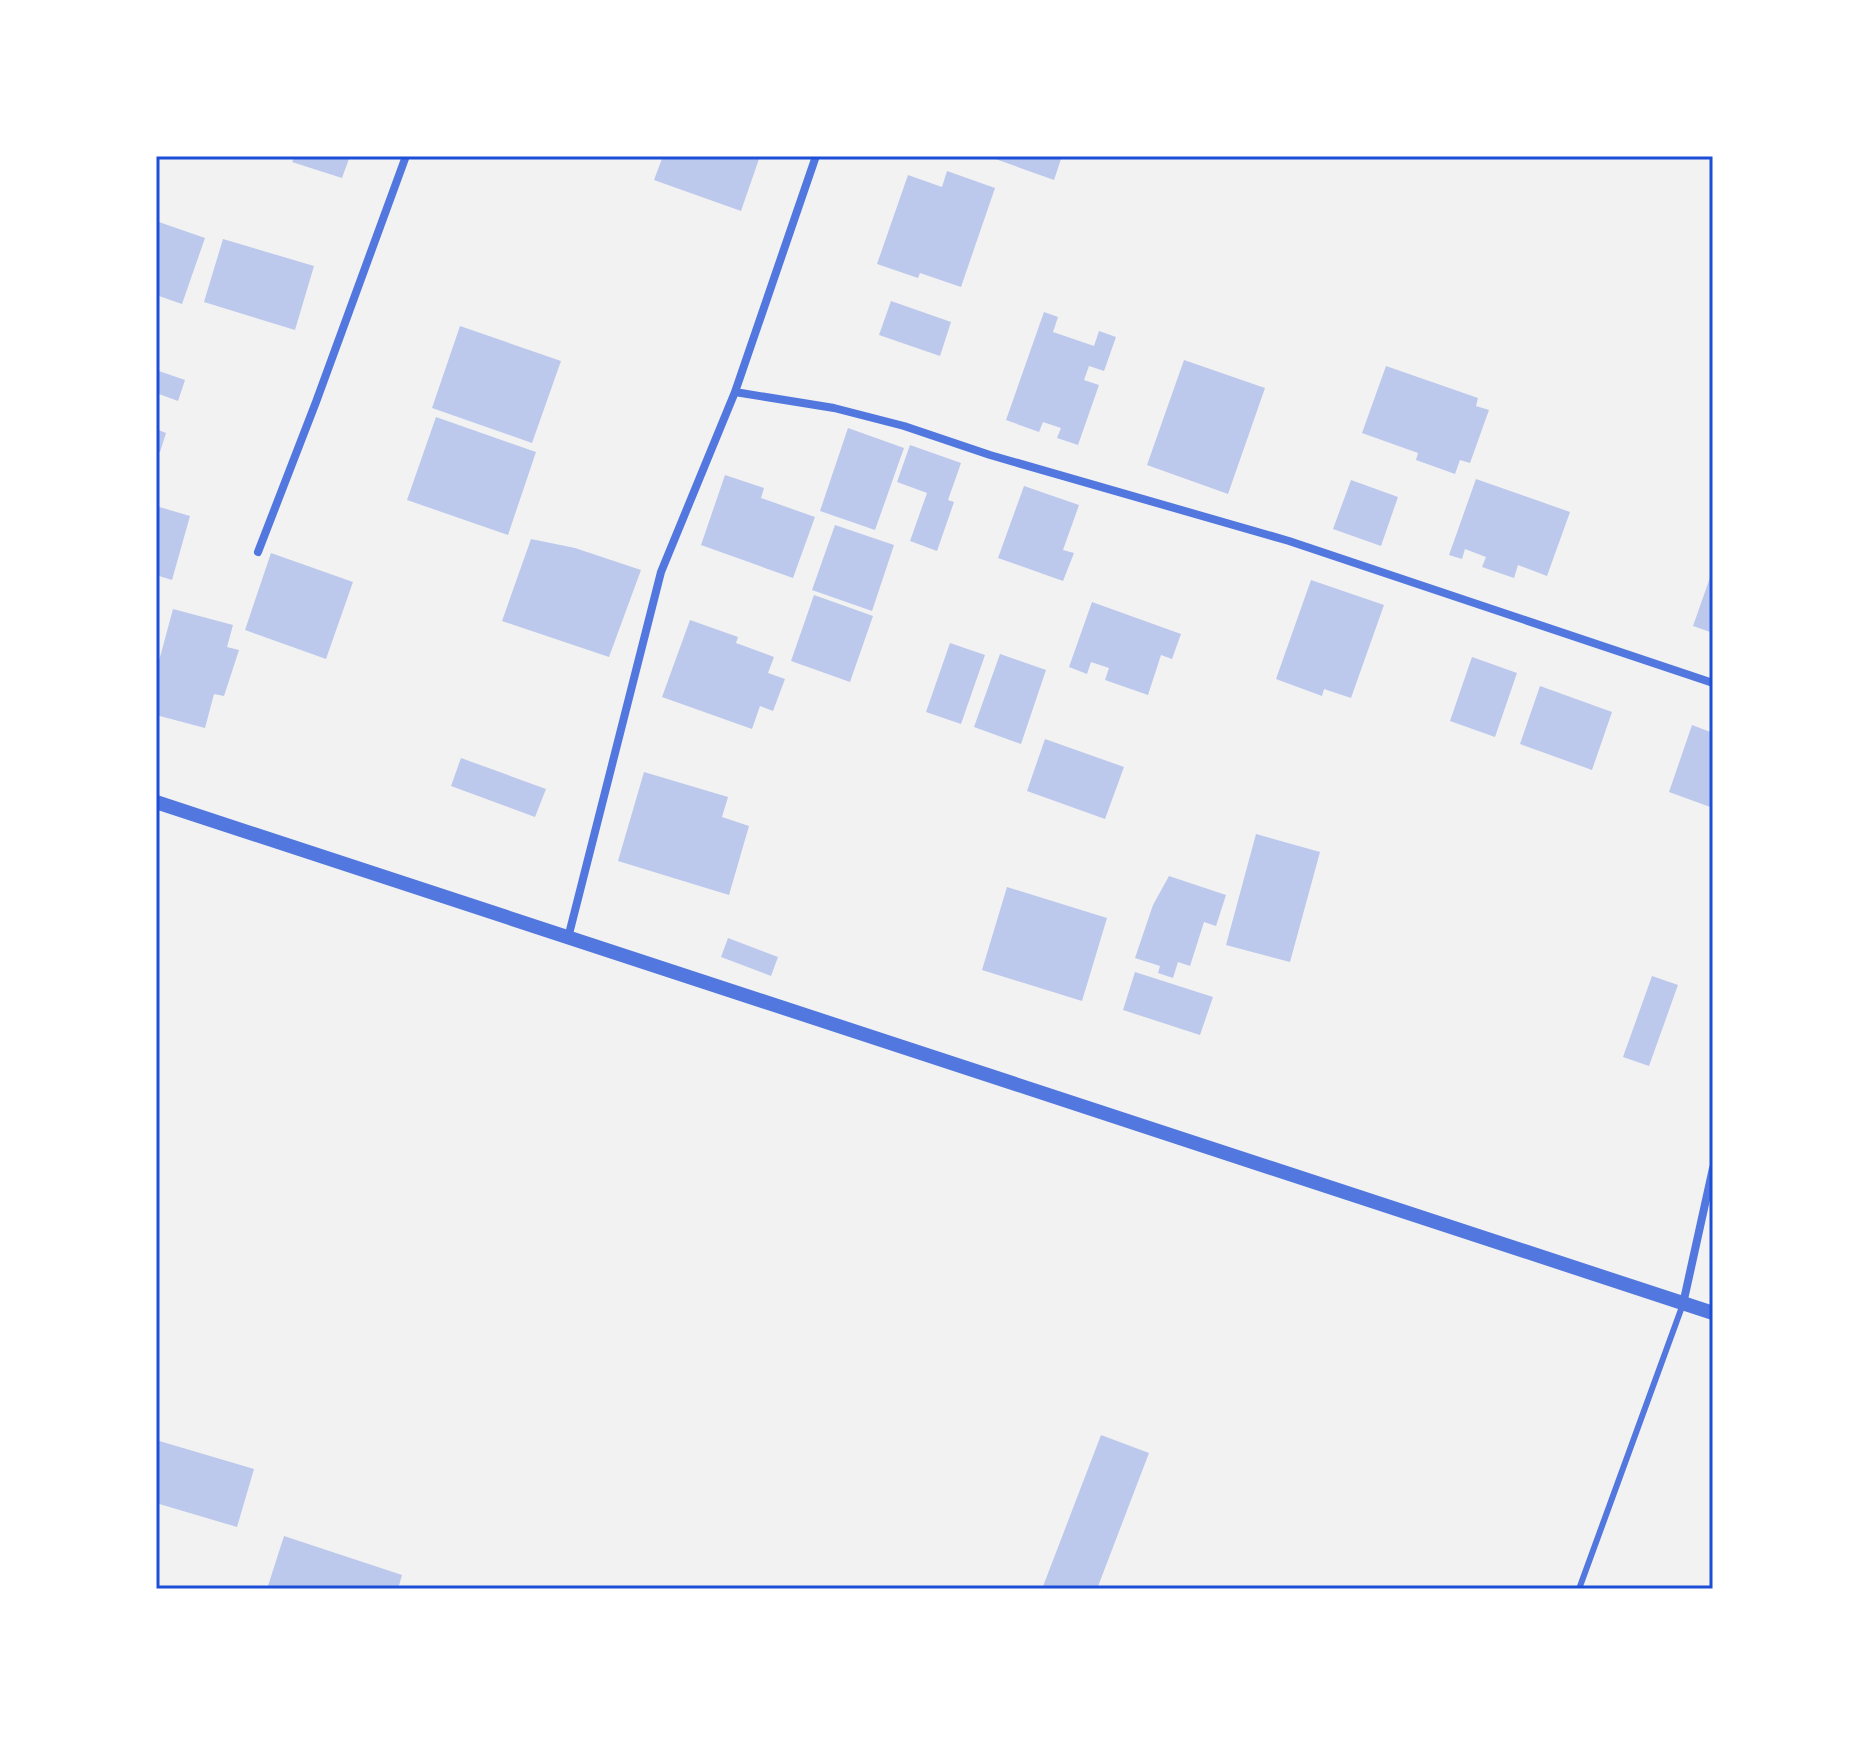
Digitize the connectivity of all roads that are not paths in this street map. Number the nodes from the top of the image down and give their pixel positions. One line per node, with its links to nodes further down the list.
1 (406, 156): 4 (street)
2 (816, 156): 3 (street)
3 (735, 392): 5 (street); 7 (street)
4 (258, 552)
5 (1713, 683)
6 (156, 802): 7 (street)
7 (568, 938): 9 (street)
8 (1713, 1168): 9 (street)
9 (1683, 1304): 10 (street); 11 (lane)
10 (1713, 1313)
11 (1579, 1589)

